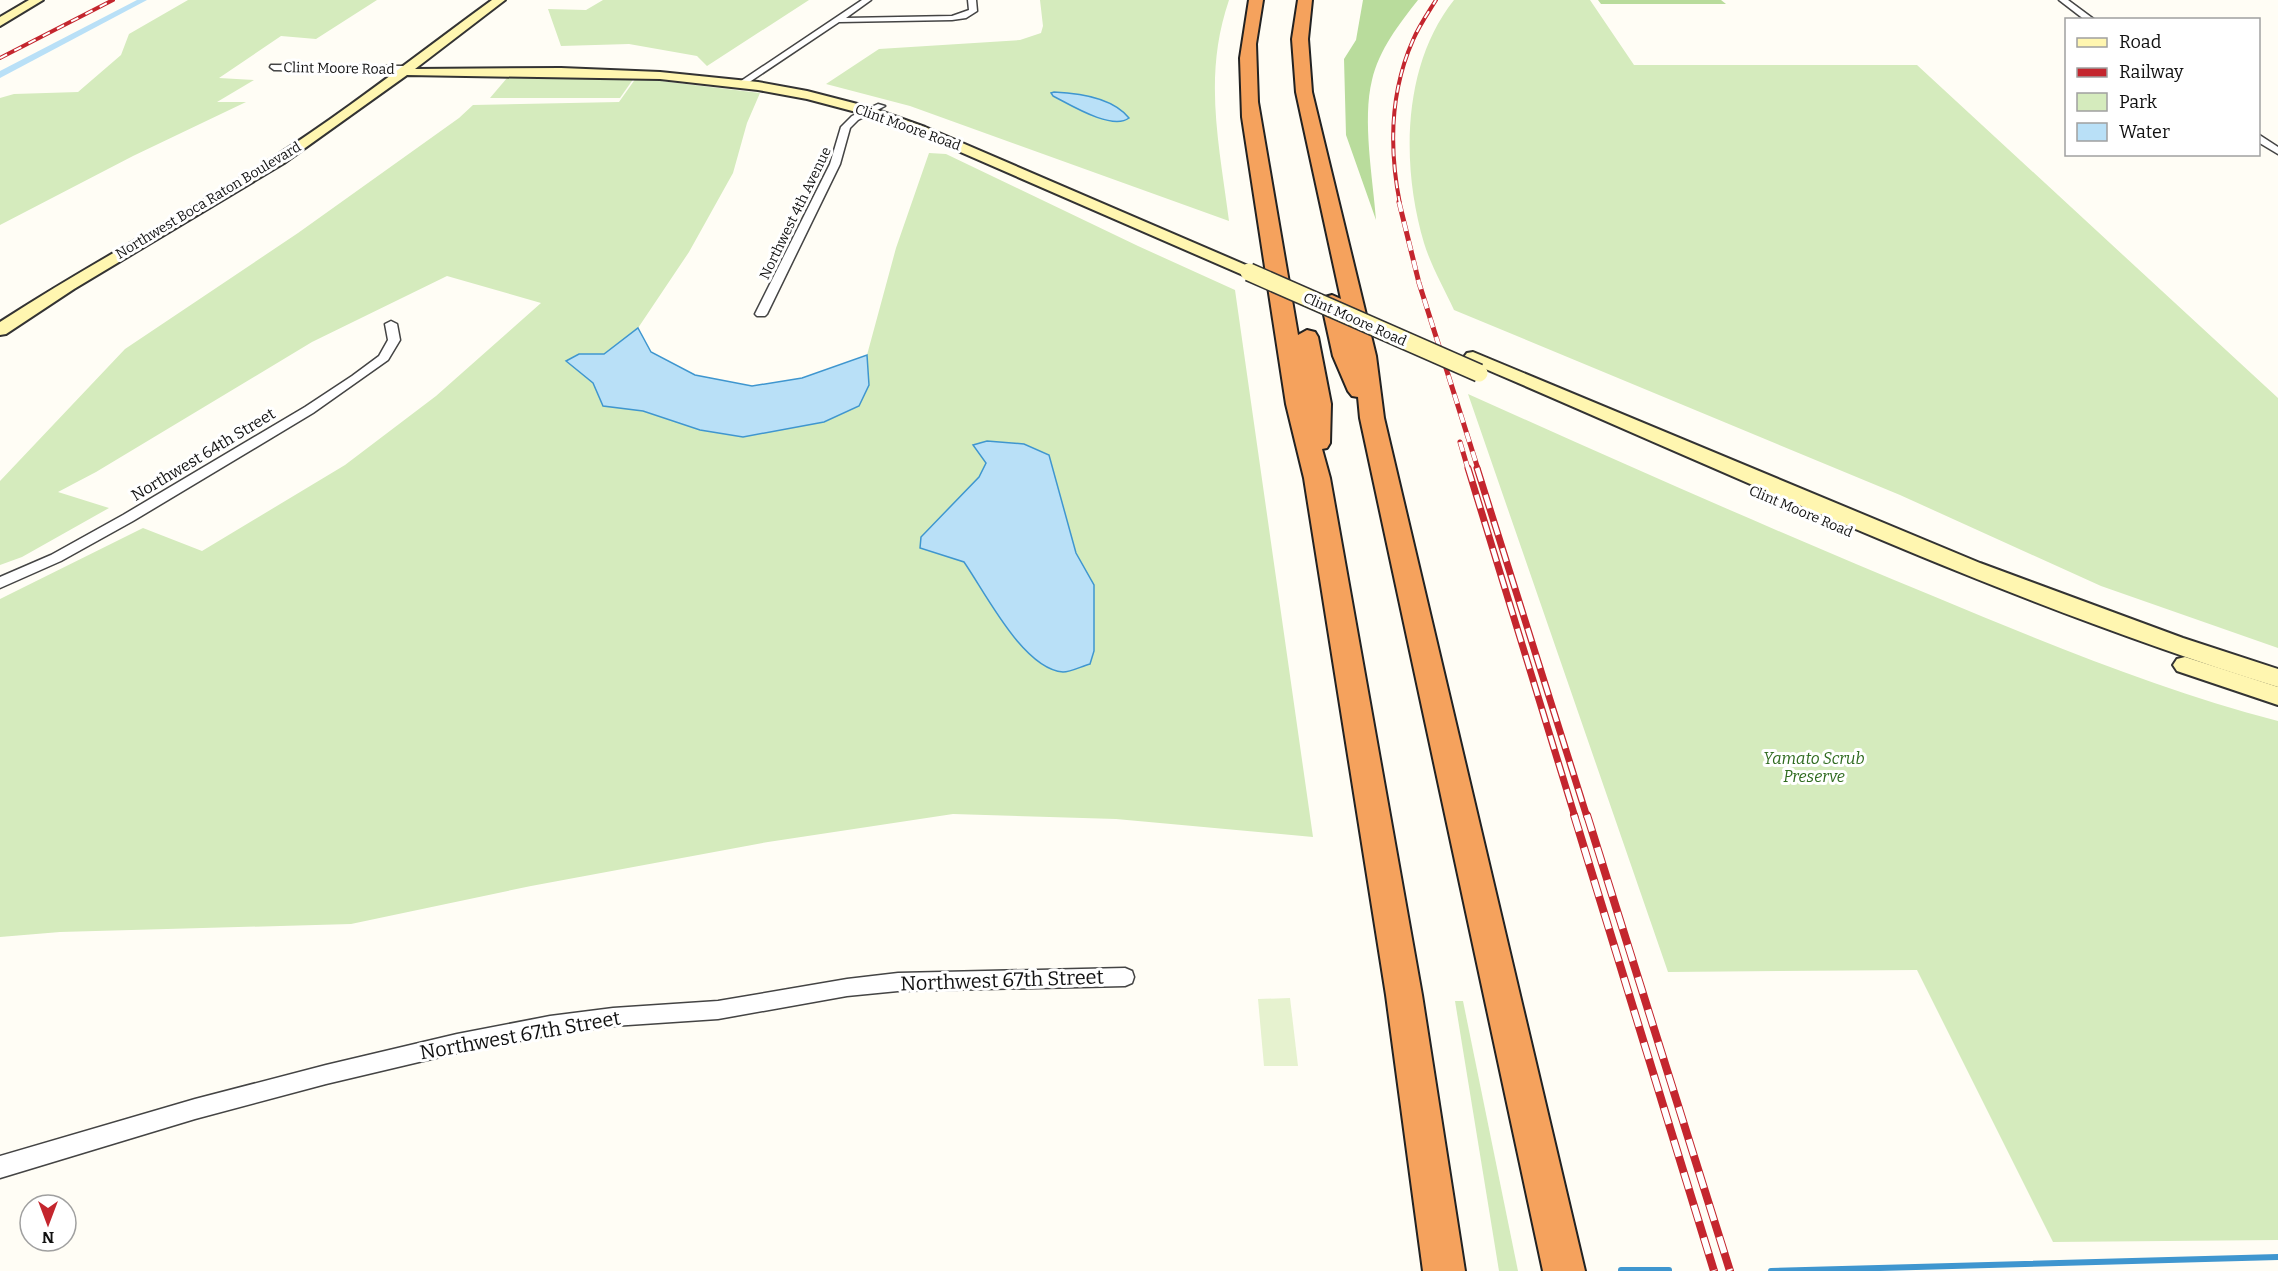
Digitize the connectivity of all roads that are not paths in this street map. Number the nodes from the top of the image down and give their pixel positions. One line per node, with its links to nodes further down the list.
1 (37, 0): 12 (street)
2 (499, 0): 14 (street, Northwest Boca Raton Boulevard)
3 (867, 0): 11 (street)
4 (972, 0): 11 (street)
5 (1256, 0): 26 (highway)
6 (1270, 0): 26 (highway)
7 (1290, 0): 19 (highway)
8 (1305, 0): 25 (highway)
9 (2063, 0): 10 (street)
10 (2088, 18)
11 (839, 20): 15 (street)
12 (0, 22)
13 (274, 67): 14 (street, Clint Moore Road)
14 (405, 69): 15 (street, Clint Moore Road); 23 (street, Northwest Boca Raton Boulevard)
15 (747, 80): 16 (street, Clint Moore Road)
16 (875, 108): 21 (street, Northwest 4th Avenue); 24 (street, Clint Moore Road, bridge)
17 (2260, 138): 18 (street)
18 (2278, 151)
19 (1310, 199)
20 (1327, 277): 25 (highway)
21 (760, 314)
22 (391, 324): 27 (street, Northwest 64th Street)
23 (0, 330)
24 (1476, 365): 28 (street, Clint Moore Road); 29 (street, Clint Moore Road)
25 (1372, 418): 33 (highway)
26 (1317, 478): 32 (highway)
27 (0, 584)
28 (2278, 678)
29 (2278, 696)
30 (1125, 976): 31 (street, Northwest 67th Street)
31 (0, 1167)
32 (1444, 1271)
33 (1564, 1271)

